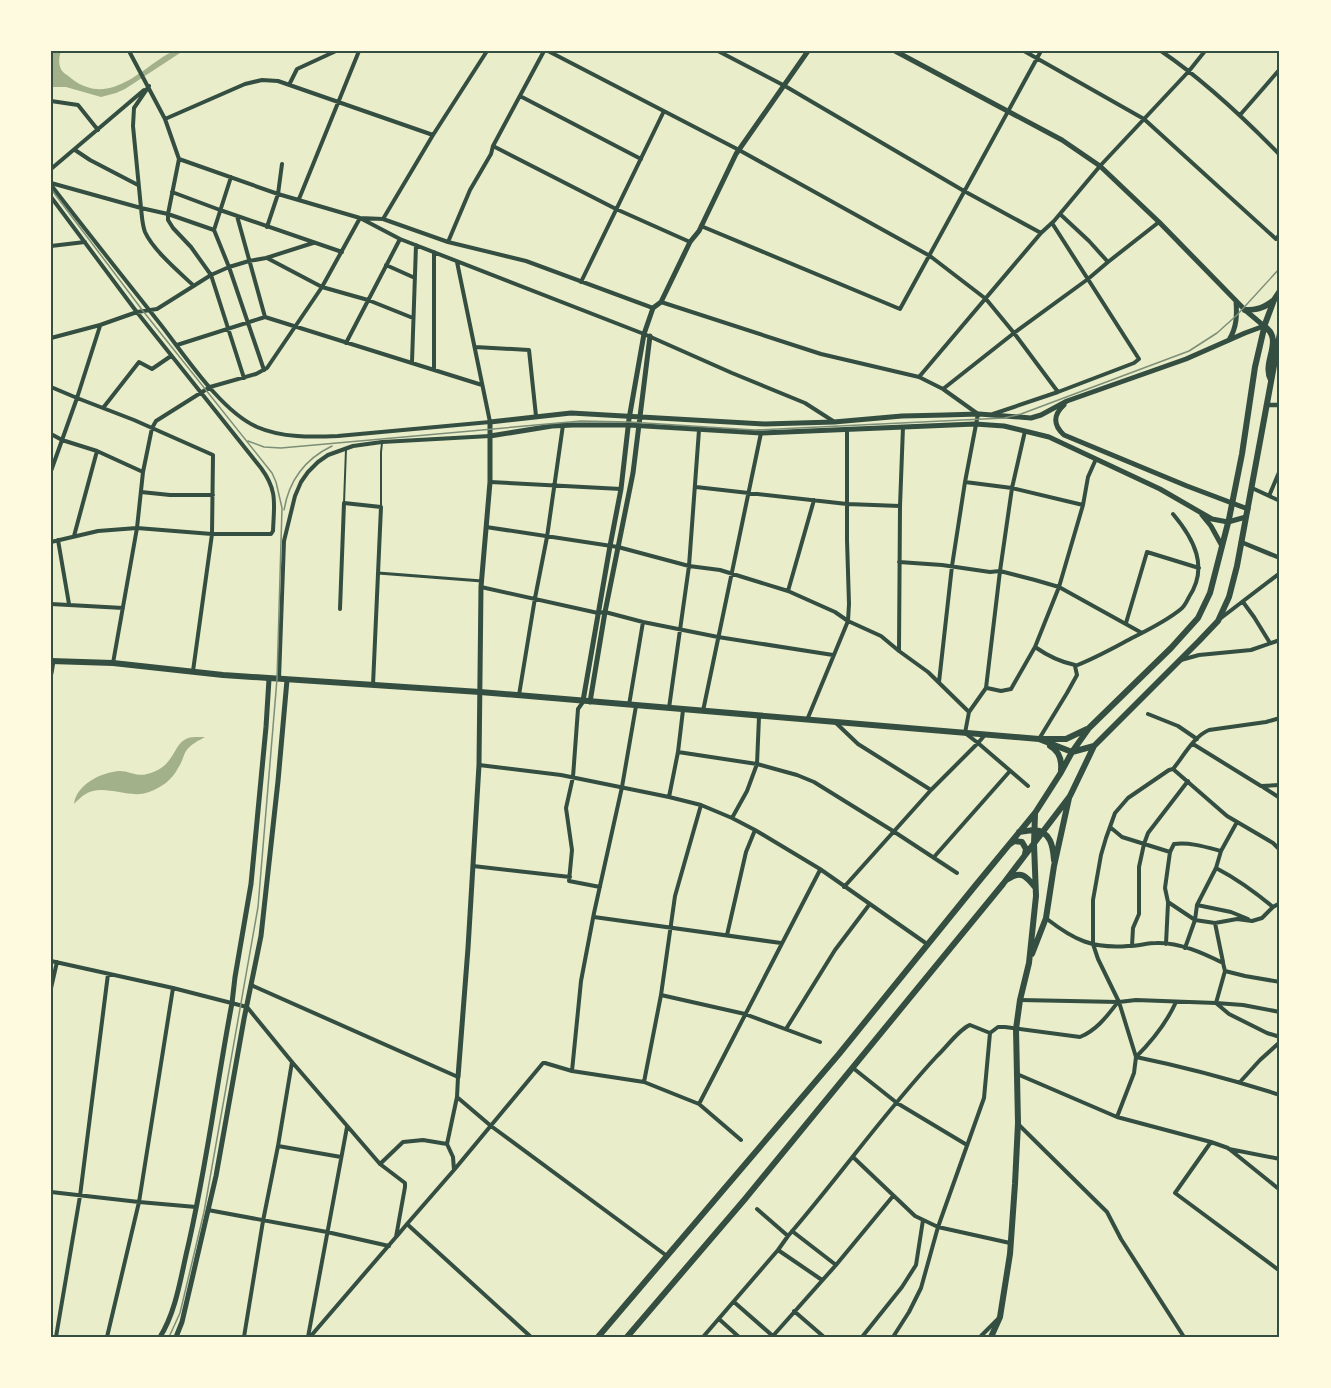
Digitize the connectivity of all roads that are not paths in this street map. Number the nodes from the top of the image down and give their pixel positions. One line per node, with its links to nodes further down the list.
1 (129, 51): 17 (street)
2 (336, 51): 16 (street)
3 (359, 51): 21 (street)
4 (487, 51): 28 (street)
5 (546, 51): 19 (street); 22 (street)
6 (718, 51): 18 (street)
7 (808, 51): 18 (main road)
8 (895, 51): 23 (main road)
9 (1024, 51): 13 (street)
10 (1041, 51): 13 (street)
11 (1161, 51): 15 (street)
12 (1205, 51): 15 (street)
13 (1037, 59): 23 (street); 26 (street)
14 (1280, 69): 24 (street)
15 (1189, 71): 24 (street); 26 (street)
16 (289, 85): 21 (street); 25 (street)
17 (149, 86): 25 (street); 27 (street); 40 (street)
18 (785, 86): 31 (main road); 41 (street)
19 (520, 96): 29 (street); 34 (street)
20 (51, 101): 27 (street)
21 (338, 103): 28 (street); 45 (street)
22 (664, 111): 31 (street); 34 (street)
23 (1008, 111): 36 (main road); 41 (street)
24 (1240, 115): 32 (street)
25 (165, 119): 33 (street)
26 (1144, 119): 36 (street); 60 (street)
27 (98, 130): 30 (street)
28 (433, 135): 53 (street)
29 (493, 146): 47 (street); 63 (street)
30 (75, 150): 37 (street); 40 (street)
31 (739, 150): 56 (main road); 70 (street)
32 (1280, 155)
33 (179, 159): 38 (street); 42 (street)
34 (641, 159): 47 (street)
35 (282, 164): 43 (street)
36 (1100, 166): 50 (street); 54 (main road)
37 (51, 169)
38 (231, 177): 43 (street); 48 (street)
39 (51, 184): 46 (street); 90 (street)
40 (138, 185): 46 (street)
41 (964, 191): 59 (street); 70 (street)
42 (172, 192): 48 (street); 49 (street)
43 (278, 194): 45 (street); 57 (street)
44 (51, 198): 62 (street)
45 (299, 199): 52 (street)
46 (141, 208): 49 (street); 81 (street)
47 (616, 209): 64 (street); 80 (street)
48 (220, 210): 51 (street); 58 (street)
49 (168, 214): 58 (street); 77 (street)
50 (1060, 214): 55 (street); 74 (street)
51 (237, 216): 57 (street); 72 (street)
52 (360, 218): 53 (street); 61 (street); 68 (street)
53 (383, 219): 63 (street)
54 (1159, 222): 74 (street); 87 (main road)
55 (1052, 223): 59 (street); 79 (street)
56 (701, 226): 64 (main road); 70 (street)
57 (267, 227): 65 (street)
58 (214, 230): 76 (street)
59 (1041, 233): 84 (street)
60 (1280, 234)
61 (400, 239): 66 (street); 75 (street)
62 (85, 242): 67 (street); 92 (street)
63 (448, 242): 80 (street)
64 (690, 242): 88 (main road)
65 (313, 243): 68 (street); 71 (street)
66 (416, 245): 69 (street); 78 (street)
67 (51, 246)
68 (342, 252): 82 (street)
69 (434, 252): 73 (street); 111 (street)
70 (930, 256): 84 (street)
71 (266, 258): 72 (street); 82 (street)
72 (249, 261): 76 (street); 93 (street)
73 (457, 261): 102 (street); 107 (street)
74 (1108, 261): 79 (street)
75 (386, 265): 78 (street); 85 (street)
76 (229, 267): 77 (street); 95 (street)
77 (211, 275): 81 (street); 98 (street)
78 (415, 278): 94 (street)
79 (1088, 279): 101 (street); 119 (street)
80 (581, 282): 89 (street)
81 (194, 286): 90 (street)
82 (322, 287): 85 (street); 97 (street)
83 (1280, 291): 86 (main road)
84 (986, 299): 101 (street); 112 (street)
85 (368, 300): 94 (street); 105 (street)
86 (1274, 300): 91 (main road); 99 (main road)
87 (1236, 301): 91 (main road); 104 (main road)
88 (661, 302): 89 (main road); 112 (street)
89 (653, 308): 102 (main road)
90 (149, 310): 92 (street); 106 (street)
91 (1245, 310): 99 (main road)
92 (137, 312): 96 (street); 108 (street)
93 (265, 317): 95 (street); 97 (street)
94 (413, 318): 109 (street)
95 (248, 322): 98 (street); 110 (street)
96 (100, 326): 103 (street); 121 (street)
97 (296, 327): 105 (street); 110 (street)
98 (228, 328): 106 (street); 113 (street)
99 (1267, 328): 100 (main road); 104 (main road); 114 (main road); 167 (main road)
100 (1280, 331): 114 (main road)
101 (1014, 333): 118 (street); 119 (street)
102 (647, 335): 129 (main road); 130 (main road); 132 (street)
103 (51, 338)
104 (1228, 340): 122 (main road)
105 (346, 343): 109 (street)
106 (177, 345): 117 (street)
107 (475, 347): 115 (street); 128 (street)
108 (171, 356): 120 (street); 125 (street)
109 (412, 362): 111 (street)
110 (264, 370): 113 (street)
111 (434, 370): 115 (street)
112 (919, 377): 118 (street)
113 (244, 378): 117 (street)
114 (1271, 380): 123 (main road)
115 (482, 385): 131 (street)
116 (51, 387): 121 (street)
117 (210, 387): 120 (street); 131 (street)
118 (943, 389): 126 (street)
119 (1058, 392): 127 (street)
120 (201, 393): 138 (street); 179 (street)
121 (77, 398): 125 (street); 145 (street)
122 (1067, 402): 127 (main road); 167 (main road)
123 (1266, 405): 124 (street); 158 (main road)
124 (1280, 405)
125 (103, 408): 138 (street)
126 (978, 414): 127 (main road); 132 (main road); 133 (street)
127 (990, 415)
128 (536, 416): 129 (main road); 131 (main road)
129 (630, 416): 130 (main road); 135 (main road)
130 (641, 417): 132 (main road); 136 (main road)
131 (490, 422): 144 (main road)
132 (834, 422)
133 (975, 424): 137 (main road); 141 (main road); 154 (street)
134 (563, 425): 135 (main road); 144 (main road); 155 (street)
135 (629, 425): 136 (main road); 159 (main road)
136 (639, 427): 140 (main road); 187 (main road)
137 (903, 427): 139 (main road); 171 (street)
138 (152, 428): 152 (street); 162 (street)
139 (847, 429): 142 (main road); 168 (street)
140 (699, 430): 142 (main road); 156 (street)
141 (1025, 431): 149 (main road); 157 (street)
142 (761, 433): 161 (street)
143 (51, 434): 145 (street)
144 (490, 436): 146 (street); 153 (main road)
145 (62, 440): 148 (street); 151 (street)
146 (382, 442): 147 (street); 170 (lane)
147 (346, 449): 166 (lane); 226 (street)
148 (97, 451): 152 (street); 180 (street)
149 (1096, 458): 169 (street); 173 (main road)
150 (1280, 470): 163 (street)
151 (51, 471)
152 (143, 472): 160 (street)
153 (490, 482): 155 (street); 177 (main road)
154 (965, 482): 157 (street); 191 (street)
155 (554, 485): 159 (street); 181 (street)
156 (696, 487): 161 (street); 190 (street)
157 (1012, 488): 169 (street); 193 (street)
158 (1252, 488): 163 (street); 172 (main road)
159 (621, 489): 185 (main road)
160 (141, 492): 162 (street); 178 (street)
161 (750, 493): 164 (street); 196 (street)
162 (213, 495): 179 (street)
163 (1269, 496): 165 (street)
164 (814, 500): 168 (street); 199 (street)
165 (1280, 501)
166 (344, 503): 170 (street); 205 (street)
167 (1232, 503): 172 (main road); 176 (main road)
168 (848, 504): 171 (street); 207 (street)
169 (1083, 505): 198 (street)
170 (381, 507): 194 (street)
171 (900, 507): 189 (street)
172 (1248, 509): 175 (main road)
173 (1199, 512): 176 (main road); 186 (main road)
174 (1173, 514): 192 (street)
175 (1246, 517): 176 (main road); 184 (main road)
176 (1228, 522): 186 (main road)
177 (485, 527): 181 (street); 197 (main road)
178 (137, 528): 179 (street); 180 (street); 204 (street)
179 (212, 534): 223 (street)
180 (74, 536): 182 (street)
181 (547, 537): 185 (street); 200 (street)
182 (58, 540): 183 (street); 203 (street)
183 (51, 542)
184 (1241, 542): 188 (street); 208 (main road)
185 (610, 546): 187 (street); 206 (main road)
186 (1222, 546): 243 (main road)
187 (618, 547): 190 (street); 206 (main road)
188 (1280, 558)
189 (899, 562): 191 (street); 217 (street)
190 (689, 566): 196 (street); 211 (street)
191 (952, 566): 193 (street); 227 (street)
192 (1199, 568): 210 (street); 212 (street)
193 (1000, 571): 198 (street); 229 (street)
194 (378, 573): 197 (street); 228 (street)
195 (1280, 573): 201 (street)
196 (731, 574): 199 (street); 213 (street)
197 (482, 584): 200 (street); 230 (main road)
198 (1059, 587): 210 (street); 216 (street)
199 (788, 591): 207 (street)
200 (535, 598): 206 (street); 231 (street)
201 (1243, 602): 208 (street); 215 (street)
202 (51, 604): 203 (street)
203 (69, 604): 204 (street)
204 (123, 608): 221 (street)
205 (340, 609)
206 (602, 612): 209 (street); 232 (main road)
207 (848, 621): 217 (street); 218 (street)
208 (1218, 621): 219 (main road)
209 (643, 622): 211 (street); 233 (street)
210 (1126, 623): 212 (street)
211 (680, 628): 213 (street); 234 (street)
212 (1143, 633): 222 (street)
213 (718, 637): 218 (street); 236 (street)
214 (1280, 642): 215 (street)
215 (1270, 643): 219 (street)
216 (1035, 647): 222 (street); 229 (street)
217 (899, 651): 227 (street)
218 (833, 656): 241 (street)
219 (1180, 660): 250 (main road)
220 (52, 661): 221 (main road); 224 (main road)
221 (113, 663): 223 (main road)
222 (1076, 666): 247 (street)
223 (192, 672): 225 (main road)
224 (51, 673)
225 (269, 679): 226 (main road); 328 (main road)
226 (283, 680): 228 (main road); 321 (main road)
227 (939, 682): 237 (street)
228 (373, 686): 230 (main road)
229 (987, 688): 237 (street)
230 (480, 692): 231 (main road); 254 (main road)
231 (519, 696): 232 (main road)
232 (587, 702): 233 (main road); 258 (street)
233 (632, 706): 234 (main road); 263 (street)
234 (669, 709): 235 (main road)
235 (683, 710): 236 (main road); 251 (street)
236 (703, 712): 239 (main road)
237 (969, 712): 244 (street)
238 (1148, 714): 246 (street)
239 (759, 717): 241 (main road); 253 (street)
240 (1280, 718): 246 (street)
241 (807, 721): 242 (main road)
242 (836, 723): 244 (main road); 264 (street)
243 (1089, 728): 247 (main road); 252 (main road)
244 (965, 733): 245 (main road); 248 (street)
245 (984, 735): 247 (main road); 248 (street)
246 (1197, 739): 249 (street)
247 (1039, 740): 252 (main road); 257 (main road)
248 (978, 743): 256 (street); 264 (street)
249 (1193, 744): 255 (street); 262 (street)
250 (1094, 746): 252 (main road); 265 (main road)
251 (678, 752): 253 (street); 266 (street)
252 (1072, 752): 257 (main road)
253 (757, 764): 270 (street); 275 (street)
254 (479, 765): 258 (street); 286 (main road)
255 (1173, 769): 259 (street); 272 (street)
256 (1010, 771): 261 (street); 285 (street)
257 (1060, 774): 269 (main road)
258 (573, 777): 263 (street); 291 (street)
259 (1188, 781): 271 (street); 280 (street)
260 (1280, 785): 262 (street)
261 (1028, 786)
262 (1261, 786): 267 (street)
263 (622, 787): 266 (street); 295 (street)
264 (931, 790): 275 (street)
265 (1070, 796): 277 (main road); 287 (main road)
266 (669, 797): 268 (street)
267 (1280, 798)
268 (701, 805): 270 (street); 306 (street)
269 (1035, 813): 274 (main road); 276 (main road)
270 (732, 818): 273 (street)
271 (1237, 822): 281 (street); 282 (street)
272 (1110, 827): 280 (street); 309 (street)
273 (755, 830): 289 (street); 307 (street)
274 (1034, 830): 276 (main road); 277 (main road); 279 (main road)
275 (893, 831): 285 (street); 293 (street)
276 (1019, 832): 278 (main road)
277 (1042, 832): 279 (main road); 287 (main road)
278 (1010, 844): 284 (main road); 311 (main road)
279 (1034, 844): 284 (main road); 294 (main road)
280 (1144, 844): 283 (street); 312 (street)
281 (1279, 847)
282 (1221, 851): 283 (street); 288 (street)
283 (1170, 852): 296 (street)
284 (1025, 854): 292 (main road)
285 (934, 857): 290 (street)
286 (473, 866): 291 (street); 344 (main road)
287 (1054, 866): 302 (main road)
288 (1216, 868): 299 (street); 300 (street)
289 (820, 869): 293 (street); 308 (street)
290 (957, 873)
291 (570, 877): 295 (street)
292 (1003, 884): 294 (main road); 341 (main road)
293 (844, 887): 298 (street)
294 (1035, 887): 316 (main road)
295 (600, 888): 301 (street)
296 (1168, 902): 303 (street); 310 (street)
297 (1280, 903): 300 (street)
298 (869, 905): 311 (street); 333 (street)
299 (1197, 905): 303 (street); 304 (street)
300 (1273, 907): 304 (street)
301 (594, 917): 306 (street); 342 (street)
302 (1046, 918): 309 (street); 316 (main road)
303 (1195, 920): 305 (street); 313 (street)
304 (1252, 921): 305 (street)
305 (1215, 923): 317 (street)
306 (670, 928): 307 (street); 324 (street)
307 (727, 935): 308 (street)
308 (781, 943): 332 (street)
309 (1093, 944): 312 (street); 326 (street)
310 (1166, 944): 312 (street); 313 (street)
311 (927, 945): 385 (main road)
312 (1132, 946)
313 (1185, 948): 317 (street)
314 (51, 962): 315 (street)
315 (57, 962): 319 (street); 322 (street)
316 (1029, 963): 325 (main road)
317 (1223, 963): 318 (street)
318 (1225, 971): 320 (street); 329 (street)
319 (108, 974): 323 (street); 368 (street)
320 (1280, 982)
321 (252, 985): 330 (main road); 344 (street)
322 (51, 988)
323 (173, 988): 328 (street); 370 (street)
324 (661, 995): 332 (street); 345 (street)
325 (1020, 1000): 326 (street); 334 (main road)
326 (1119, 1002): 327 (street); 334 (street); 339 (street)
327 (1176, 1002): 329 (street); 339 (street)
328 (232, 1003): 330 (street); 371 (main road)
329 (1216, 1003): 331 (street); 336 (street)
330 (247, 1007): 340 (street); 373 (main road)
331 (1280, 1012)
332 (745, 1014): 333 (street); 350 (street)
333 (786, 1029): 337 (street)
334 (1016, 1029): 335 (street); 343 (main road)
335 (990, 1032): 349 (street); 358 (street)
336 (1280, 1037)
337 (820, 1042)
338 (1280, 1042): 346 (street)
339 (1136, 1057): 346 (street); 351 (street)
340 (292, 1062): 353 (street); 359 (street)
341 (853, 1068): 349 (street); 401 (main road)
342 (572, 1071): 345 (street); 354 (street)
343 (1016, 1074): 351 (street); 352 (main road)
344 (459, 1077): 348 (street)
345 (644, 1082): 350 (street)
346 (1240, 1082): 347 (street)
347 (1280, 1095)
348 (457, 1097): 354 (street); 357 (street)
349 (897, 1103): 358 (street); 362 (street)
350 (699, 1104): 355 (street)
351 (1117, 1117): 356 (street)
352 (1018, 1123): 382 (main road); 410 (street)
353 (347, 1126): 361 (street); 364 (street)
354 (490, 1126): 365 (street); 385 (street)
355 (741, 1140)
356 (1211, 1142): 360 (street); 387 (street)
357 (447, 1144): 364 (street); 365 (street)
358 (967, 1145): 377 (street)
359 (278, 1146): 361 (street); 375 (street)
360 (1228, 1148): 363 (street); 366 (street)
361 (341, 1157): 379 (street)
362 (853, 1157): 369 (street); 378 (street)
363 (1280, 1159)
364 (380, 1164): 381 (street)
365 (454, 1170): 376 (street)
366 (1280, 1190)
367 (51, 1192): 368 (street)
368 (80, 1196): 370 (street); 393 (street)
369 (893, 1196): 374 (street); 386 (street)
370 (139, 1203): 371 (street); 394 (street)
371 (197, 1207): 395 (main road)
372 (757, 1209): 380 (street)
373 (208, 1210): 375 (street); 396 (main road)
374 (923, 1220): 377 (street); 406 (street)
375 (263, 1221): 379 (street); 397 (street)
376 (407, 1224): 381 (street); 399 (street)
377 (938, 1227): 382 (street); 407 (street)
378 (792, 1231): 380 (street); 386 (street)
379 (327, 1232): 383 (street); 398 (street)
380 (788, 1236): 384 (street)
381 (396, 1237): 383 (street)
382 (1011, 1244): 391 (main road)
383 (389, 1246): 398 (street)
384 (778, 1250): 388 (street); 389 (street)
385 (668, 1256): 400 (main road)
386 (836, 1265): 388 (street)
387 (1280, 1272)
388 (822, 1280): 390 (street)
389 (734, 1302): 392 (street); 404 (street)
390 (794, 1311): 404 (street); 405 (street)
391 (1000, 1317): 408 (street); 409 (main road)
392 (719, 1319): 402 (street); 403 (street)
393 (56, 1337)
394 (107, 1337)
395 (160, 1337)
396 (177, 1337)
397 (244, 1337)
398 (309, 1337)
399 (531, 1337)
400 (598, 1337)
401 (627, 1337)
402 (703, 1337)
403 (739, 1337)
404 (772, 1337)
405 (824, 1337)
406 (862, 1337)
407 (893, 1337)
408 (980, 1337)
409 (991, 1337)
410 (1184, 1337)

